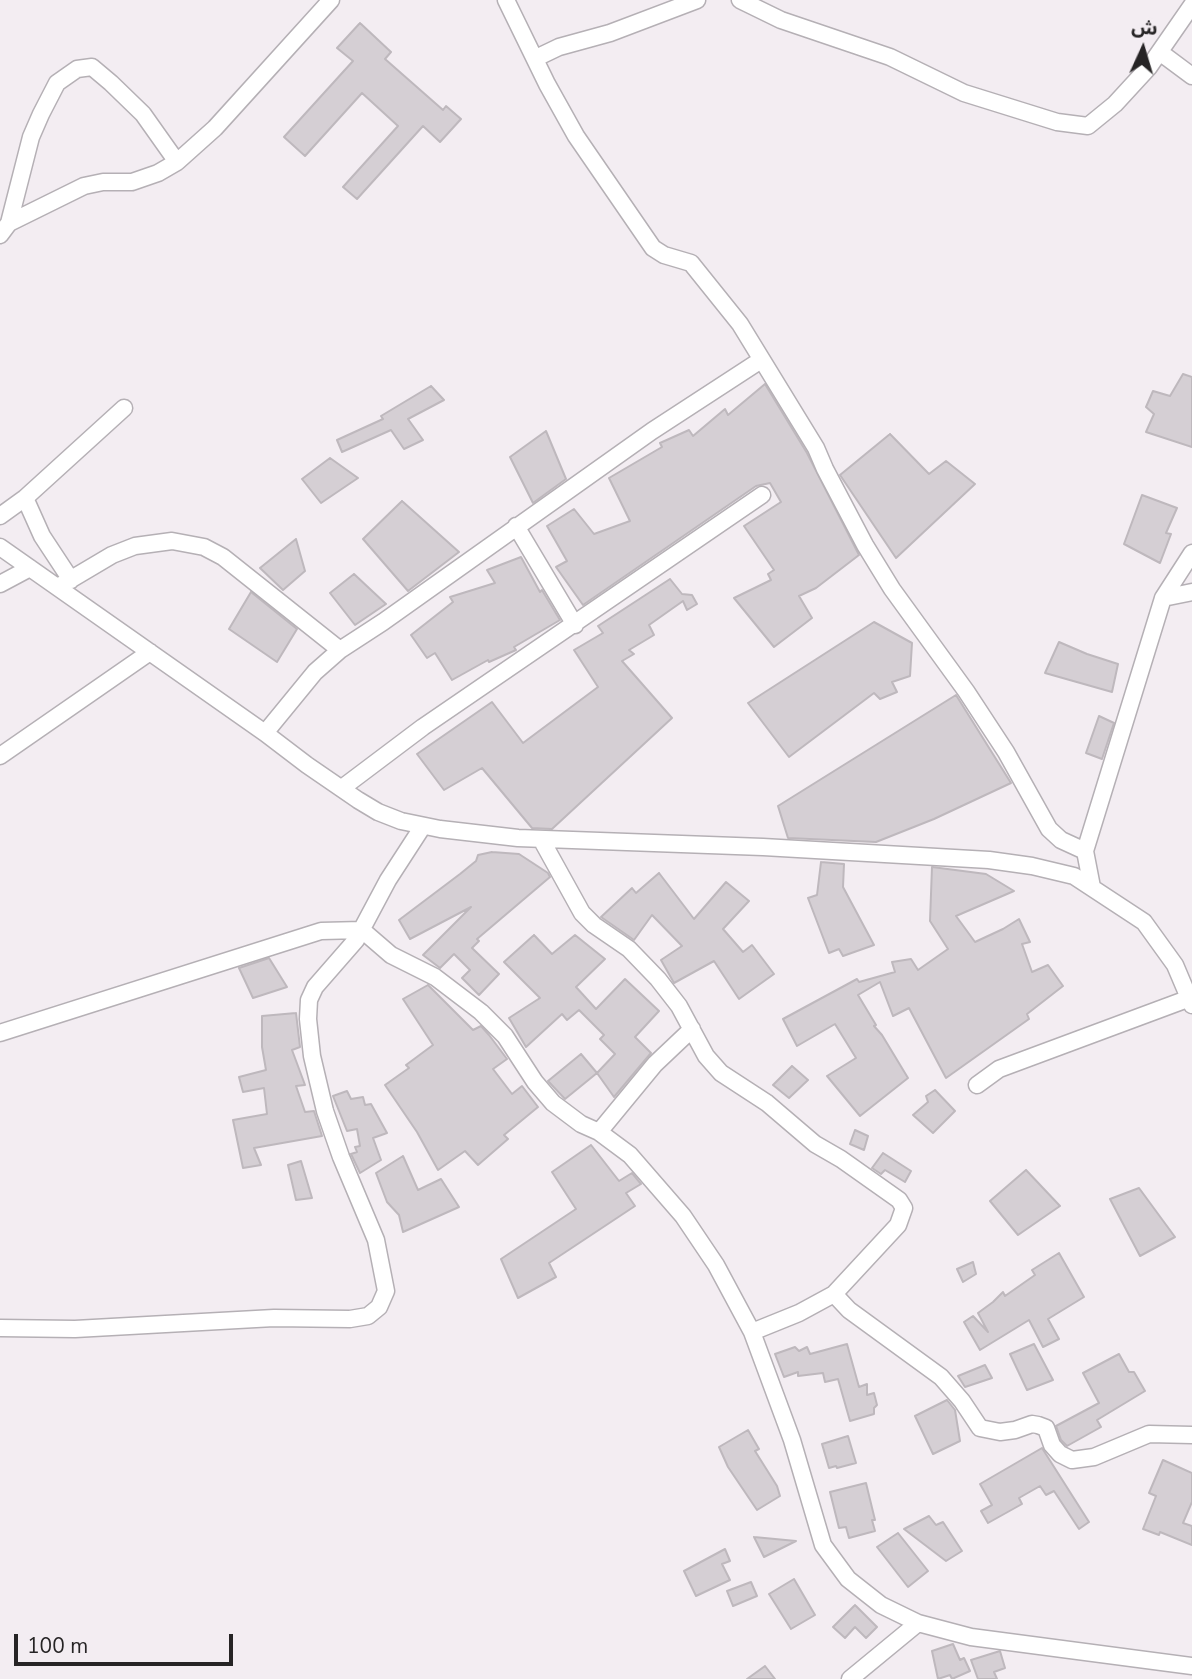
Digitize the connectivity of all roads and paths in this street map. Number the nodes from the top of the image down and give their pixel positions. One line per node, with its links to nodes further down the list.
1 (331, 0): 9 (street)
2 (506, 0): 7 (street)
3 (697, 0): 7 (street)
4 (740, 0): 6 (street)
5 (1192, 5): 6 (street)
6 (1161, 53): 8 (street)
7 (536, 58): 11 (street)
8 (1192, 76)
9 (177, 162): 10 (street); 10 (street)
10 (5, 229)
11 (761, 360): 16 (street); 32 (street)
12 (124, 408): 14 (street)
13 (762, 495): 24 (street)
14 (25, 499): 15 (street); 20 (street)
15 (0, 516)
16 (516, 526): 24 (street); 25 (street)
17 (0, 547): 19 (street)
18 (1192, 553): 23 (street)
19 (30, 568): 20 (street); 21 (street)
20 (65, 583): 25 (street); 26 (street)
21 (0, 584)
22 (1192, 592): 23 (street)
23 (1163, 598): 32 (street)
24 (575, 625): 29 (street)
25 (340, 650): 27 (street)
26 (150, 652): 27 (street); 28 (street)
27 (265, 733): 29 (street)
28 (0, 756)
29 (341, 788): 30 (street)
30 (423, 826): 31 (street); 34 (street)
31 (541, 839): 33 (street); 36 (street)
32 (1085, 851): 33 (street)
33 (1092, 887): 35 (street)
34 (362, 930): 37 (street); 39 (street); 41 (street)
35 (1191, 1001): 38 (street)
36 (692, 1029): 39 (street); 40 (street)
37 (0, 1033)
38 (977, 1085)
39 (599, 1132): 42 (street)
40 (834, 1294): 42 (street); 43 (street)
41 (0, 1328)
42 (752, 1332): 44 (street)
43 (1192, 1435)
44 (918, 1623): 45 (street); 46 (street)
45 (1192, 1666)
46 (850, 1679)

